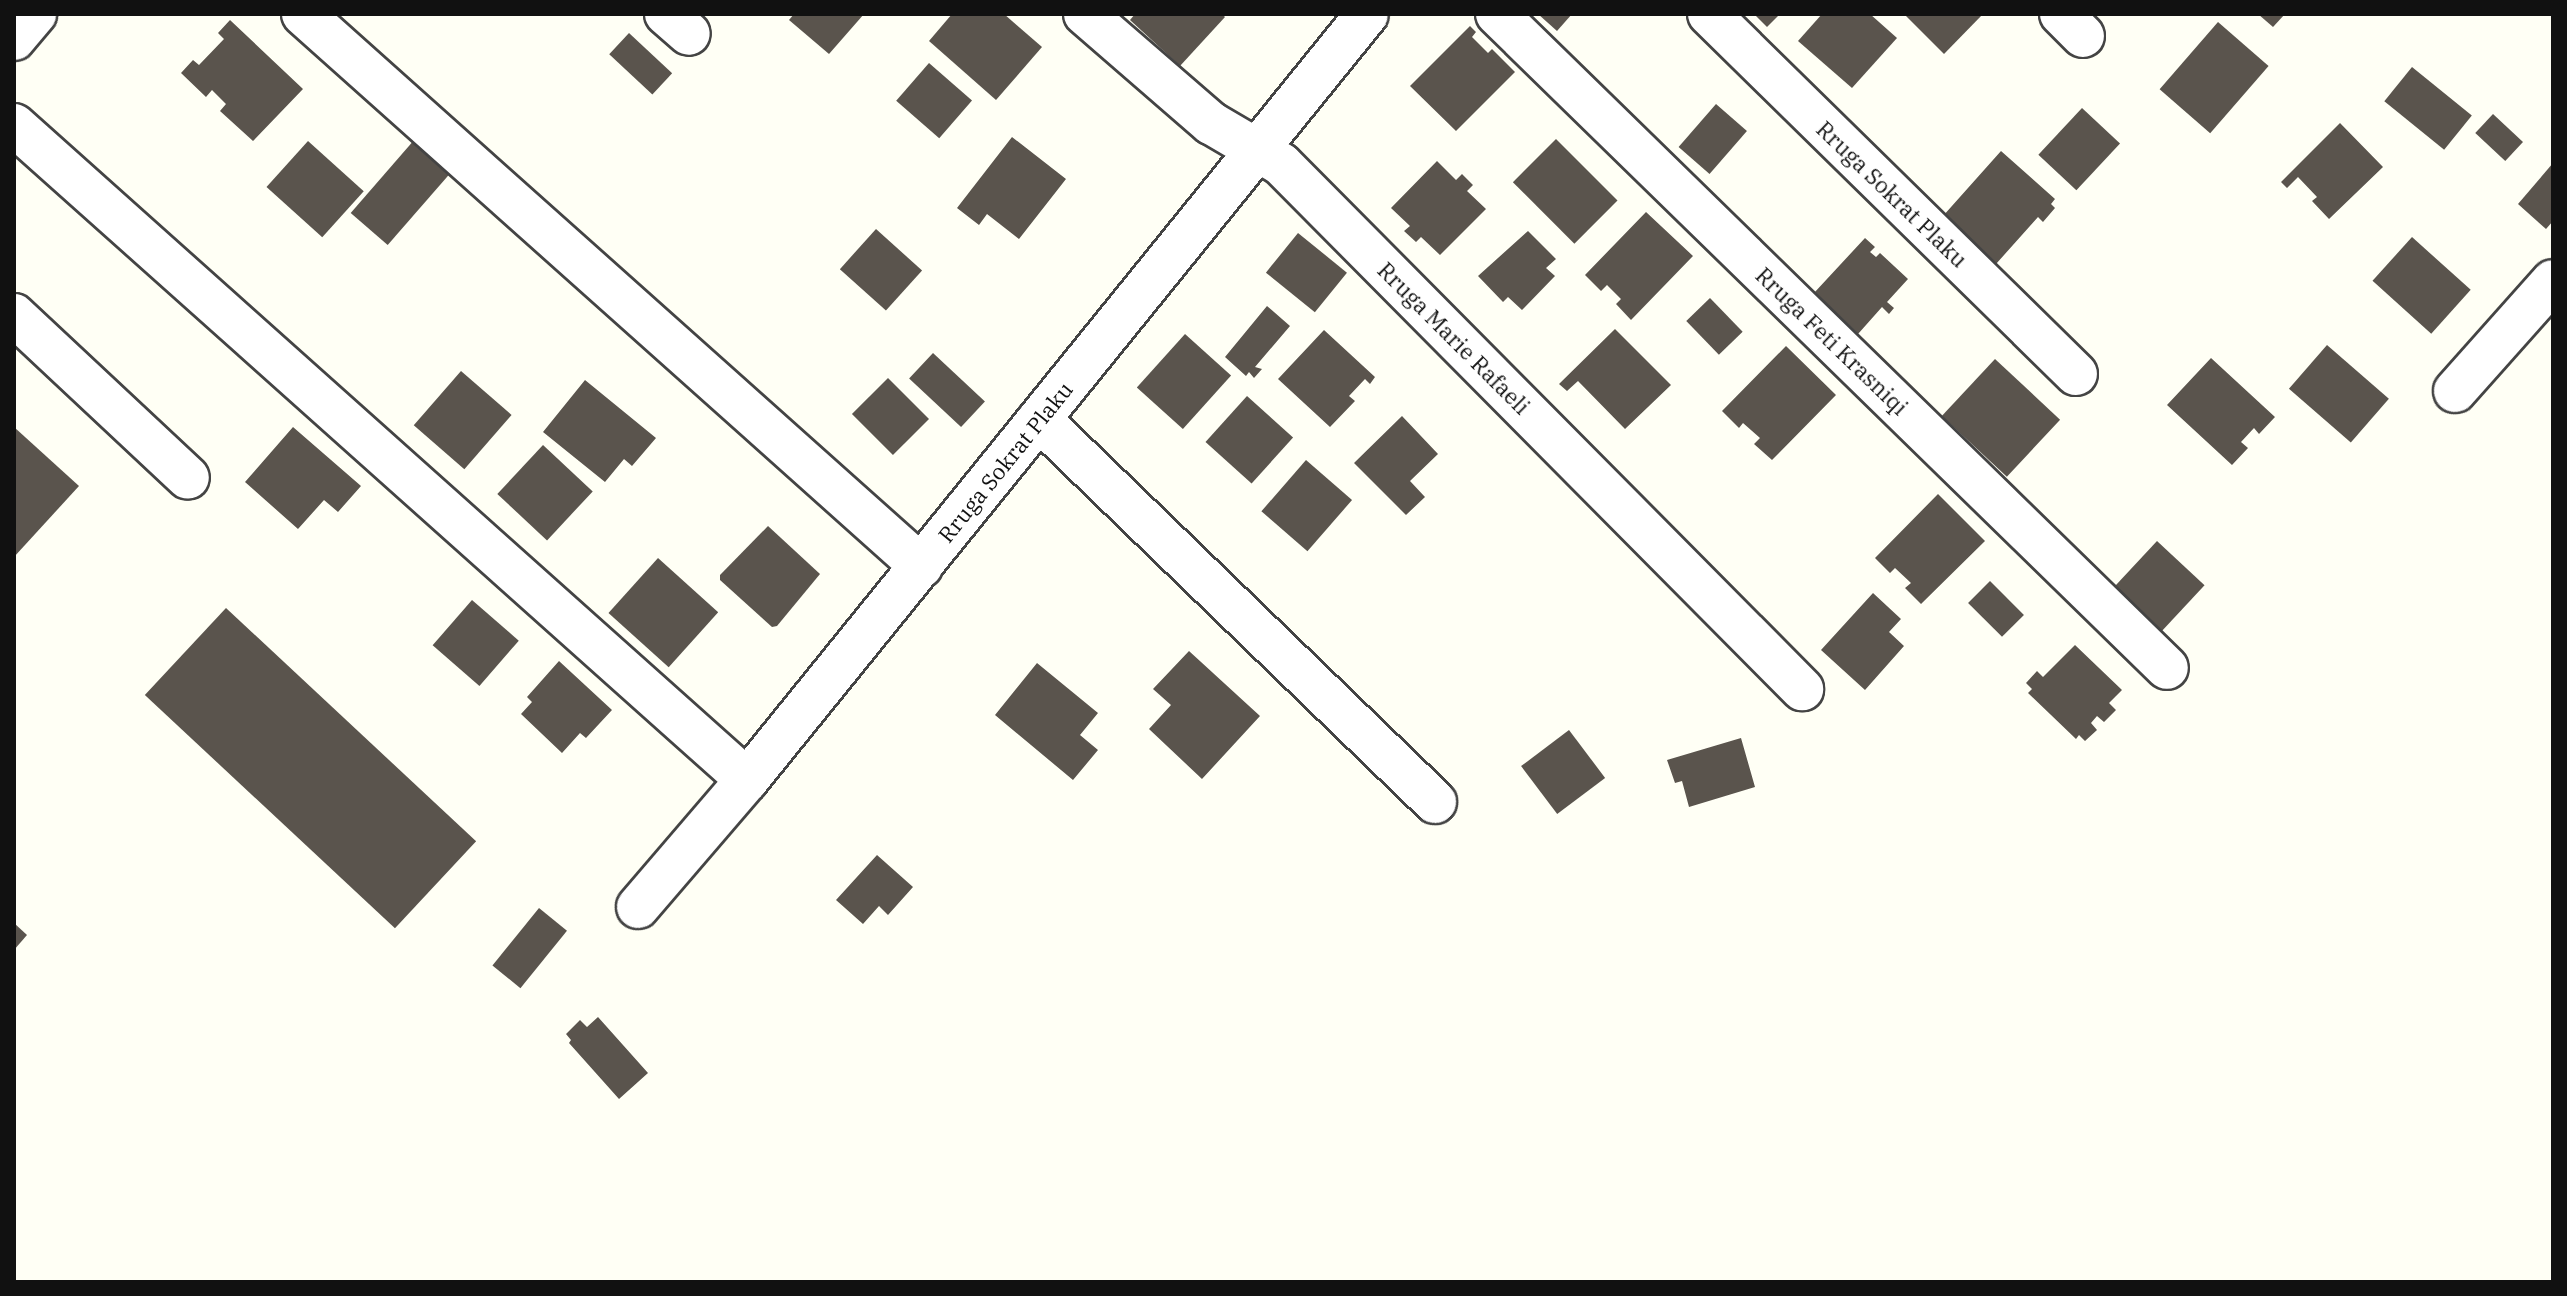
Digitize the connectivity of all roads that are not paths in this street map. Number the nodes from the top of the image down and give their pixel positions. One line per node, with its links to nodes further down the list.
1 (35, 14): 7 (street)
2 (303, 14): 16 (street)
3 (1085, 14): 9 (street, Rruga Marie Rafaeli)
4 (1367, 14): 9 (street, Rruga Sokrat Plaku)
5 (1497, 14): 17 (street, Rruga Feti Krasniqi)
6 (1709, 14): 12 (street, Rruga Sokrat Plaku)
7 (14, 39)
8 (14, 125): 19 (street)
9 (1256, 150): 14 (street, Rruga Sokrat Plaku); 18 (street, Rruga Marie Rafaeli)
10 (2553, 281): 13 (street)
11 (14, 315): 15 (street)
12 (2076, 374)
13 (2455, 391)
14 (1039, 419): 16 (street, Rruga Sokrat Plaku); 20 (street)
15 (188, 478)
16 (921, 566): 19 (street, Rruga Sokrat Plaku)
17 (2167, 668)
18 (1802, 689)
19 (747, 780): 21 (street, Rruga Sokrat Plaku)
20 (1435, 802)
21 (638, 907)

